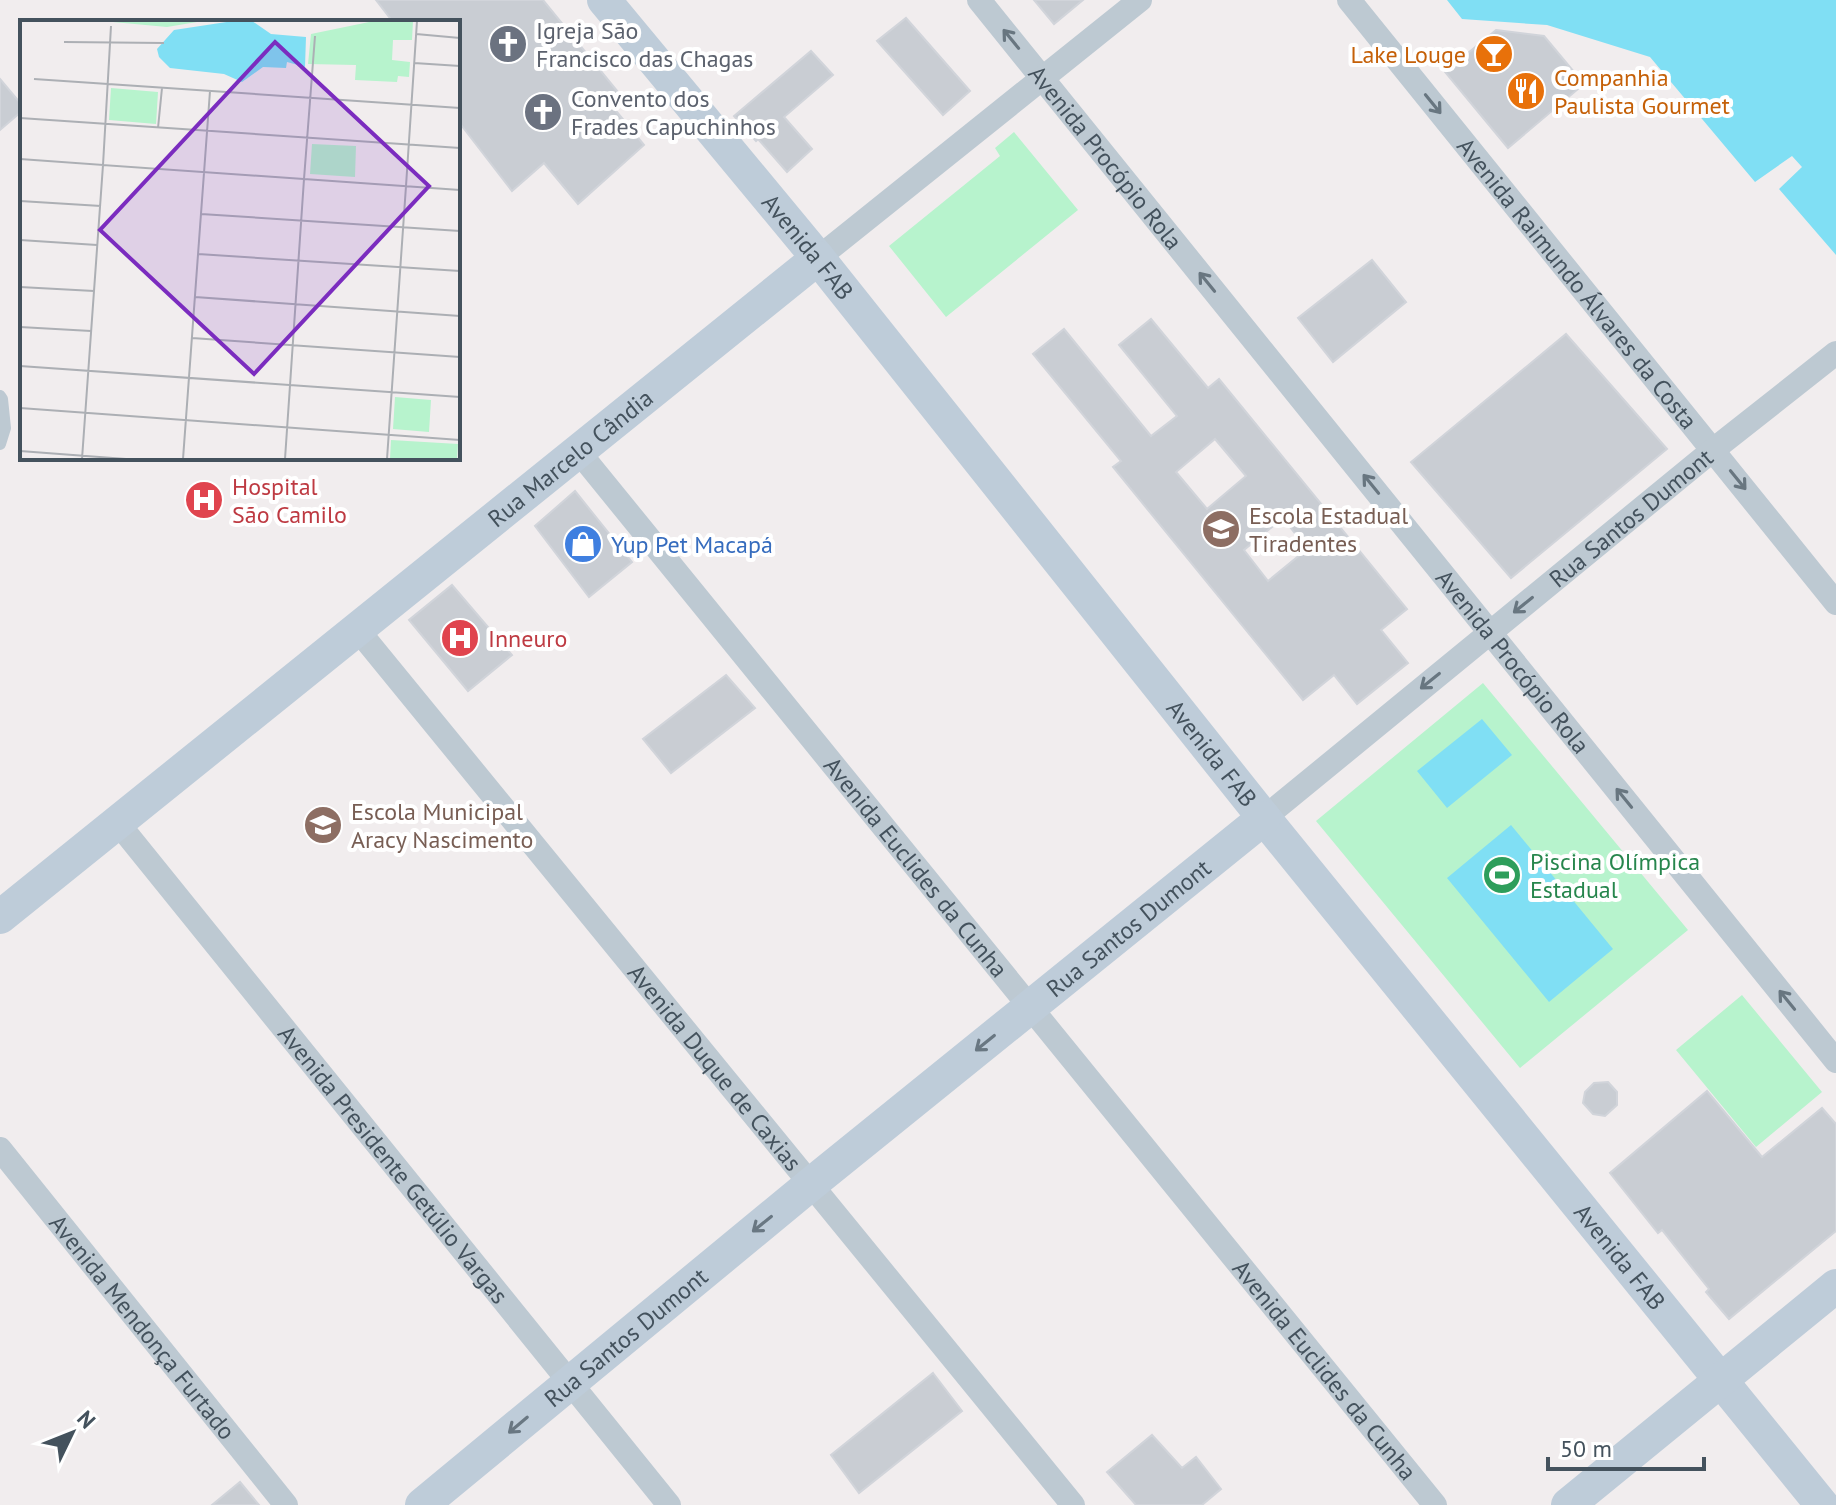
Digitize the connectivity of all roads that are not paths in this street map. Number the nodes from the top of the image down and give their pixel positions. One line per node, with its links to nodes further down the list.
1 (604, 0): 6 (main road, Avenida FAB)
2 (979, 0): 5 (street, Avenida Procópio Rola, one-way to 2)
3 (1140, 0): 5 (street, Rua Marcelo Cândia)
4 (1349, 0): 10 (street, Avenida Raimundo Álvares da Costa, one-way to 10)
5 (1043, 78): 6 (street, Rua Marcelo Cândia); 14 (street, Avenida Procópio Rola, one-way to 5)
6 (818, 258): 11 (main road, Rua Marcelo Cândia); 15 (main road, Avenida FAB)
7 (1836, 353): 10 (street, Rua Santos Dumont)
8 (0, 396): 9 (lane)
9 (0, 444)
10 (1713, 450): 12 (street, Avenida Raimundo Álvares da Costa, one-way to 12); 14 (street, Rua Santos Dumont, one-way to 14)
11 (578, 451): 13 (main road, Rua Marcelo Cândia); 18 (street, Avenida Euclides da Cunha)
12 (1836, 603)
13 (357, 629): 16 (main road, Rua Marcelo Cândia); 21 (street, Avenida Duque de Caxias)
14 (1491, 631): 15 (street, Rua Santos Dumont, one-way to 15); 19 (street, Avenida Procópio Rola, one-way to 14)
15 (1264, 818): 18 (main road, Rua Santos Dumont); 23 (main road, Avenida FAB)
16 (117, 822): 17 (main road, Rua Marcelo Cândia); 24 (street, Avenida Presidente Getúlio Vargas)
17 (0, 917)
18 (1030, 1006): 21 (main road, Rua Santos Dumont, one-way to 21); 29 (street, Avenida Euclides da Cunha)
19 (1836, 1061)
20 (0, 1149): 25 (street, Avenida Mendonça Furtado)
21 (811, 1184): 24 (main road, Rua Santos Dumont, one-way to 24); 28 (street, Avenida Duque de Caxias)
22 (1836, 1286): 23 (main road)
23 (1721, 1381): 30 (main road); 31 (main road, Avenida FAB)
24 (569, 1382): 26 (main road, Rua Santos Dumont, one-way to 26); 27 (street, Avenida Presidente Getúlio Vargas)
25 (286, 1505)
26 (422, 1505)
27 (669, 1505)
28 (1073, 1505)
29 (1435, 1505)
30 (1568, 1505)
31 (1822, 1505)

